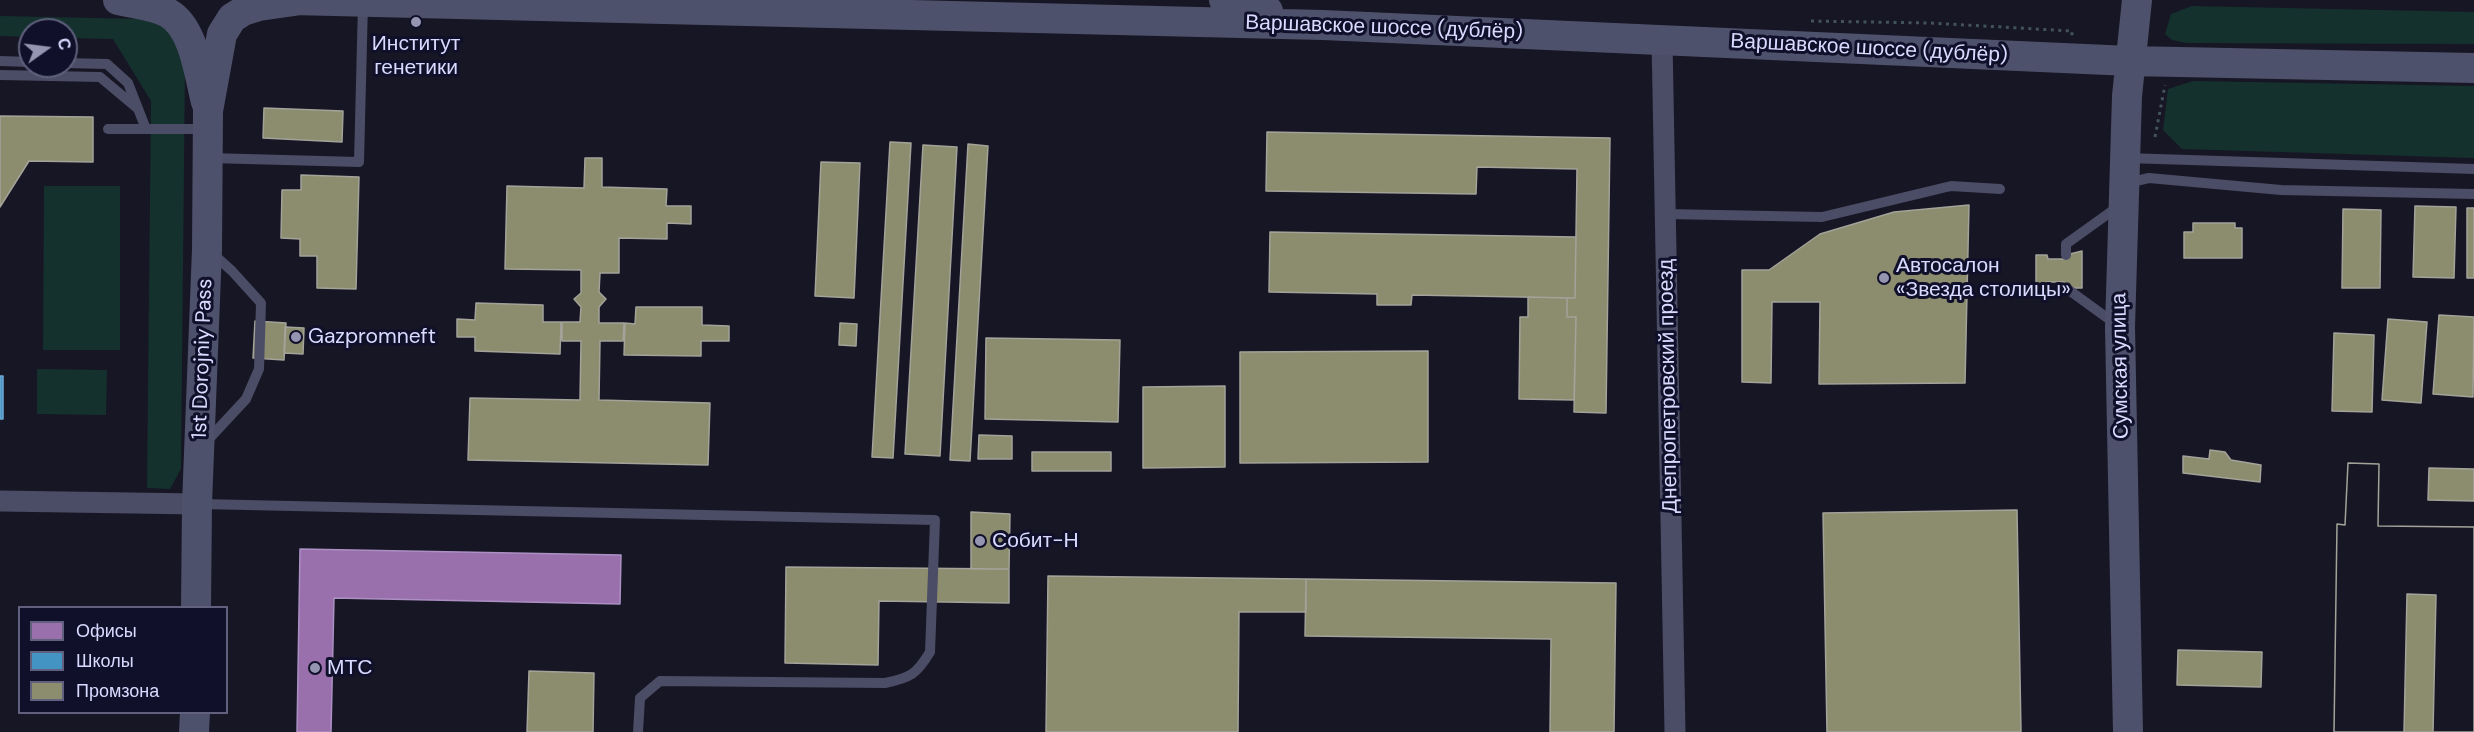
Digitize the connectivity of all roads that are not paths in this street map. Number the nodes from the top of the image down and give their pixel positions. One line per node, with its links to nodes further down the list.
1 (118, 0): 18 (main road)
2 (293, 0): 3 (main road, Варшавское шоссе (дублёр))
3 (301, 0): 6 (main road, Варшавское шоссе (дублёр)); 18 (main road)
4 (1224, 0): 7 (main road)
5 (2138, 0): 10 (main road, Сумская улица)
6 (363, 2): 7 (main road, Варшавское шоссе (дублёр)); 18 (lane)
7 (1323, 25): 8 (main road, Варшавское шоссе (дублёр))
8 (1662, 40): 10 (main road, Варшавское шоссе (дублёр)); 23 (street, Днепропетровский проезд)
9 (0, 61): 11 (lane)
10 (2130, 61): 13 (main road, Варшавское шоссе (дублёр)); 20 (main road, Сумская улица)
11 (18, 62)
12 (78, 63): 15 (lane)
13 (2474, 68)
14 (0, 75): 15 (lane)
15 (137, 108): 17 (lane)
16 (108, 129): 17 (lane)
17 (147, 129): 18 (lane)
18 (208, 133): 24 (main road, 1st Dorojniy Pass)
19 (2474, 169): 20 (lane)
20 (2124, 182): 22 (lane); 25 (lane); 27 (main road, Сумская улица)
21 (2000, 189): 23 (lane)
22 (2474, 194)
23 (1666, 214): 35 (street, Днепропетровский проезд)
24 (207, 249): 28 (main road, 1st Dorojniy Pass); 28 (lane)
25 (2066, 255)
26 (2066, 288): 27 (lane)
27 (2120, 327): 36 (main road, Сумская улица)
28 (200, 449): 30 (main road, 1st Dorojniy Pass)
29 (0, 501): 30 (street)
30 (198, 504): 31 (main road, 1st Dorojniy Pass); 34 (lane)
31 (196, 606)
32 (195, 714): 33 (main road)
33 (194, 732)
34 (638, 732)
35 (1675, 732)
36 (2128, 732)

